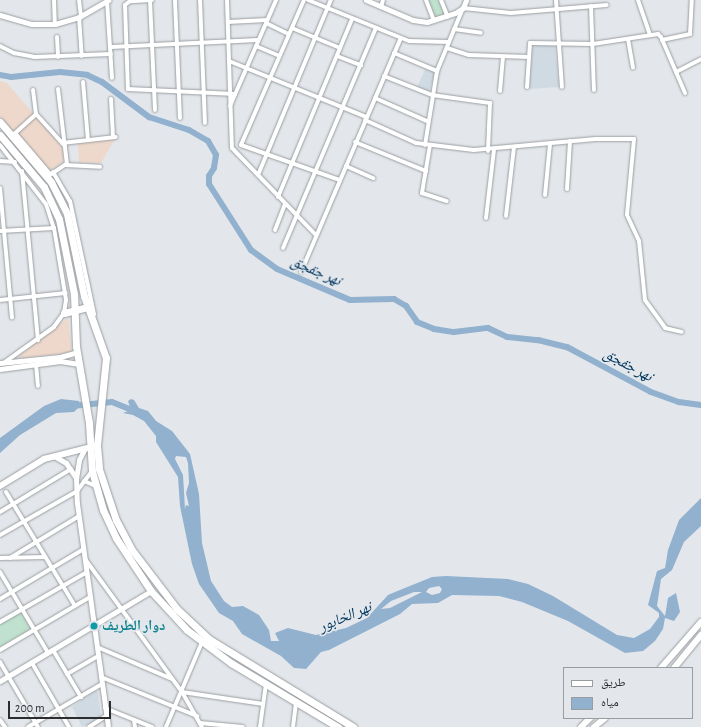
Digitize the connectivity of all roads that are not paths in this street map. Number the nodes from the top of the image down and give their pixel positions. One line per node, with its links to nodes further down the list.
1 (54, 0): 34 (street)
2 (80, 0): 28 (street)
3 (150, 0): 54 (street); 57 (street)
4 (175, 0): 52 (street)
5 (200, 0): 50 (street)
6 (227, 0): 33 (street)
7 (276, 0): 31 (street)
8 (304, 0): 35 (street)
9 (308, 0): 24 (street)
10 (331, 0): 24 (street)
11 (366, 0): 22 (street)
12 (384, 0): 22 (street)
13 (426, 0): 32 (street)
14 (441, 0): 29 (street)
15 (466, 0): 25 (street)
16 (556, 0): 26 (street)
17 (595, 0): 23 (street)
18 (638, 0): 40 (street)
19 (692, 0): 46 (street)
20 (106, 1): 28 (street); 56 (street)
21 (607, 5): 23 (street)
22 (381, 6): 32 (street)
23 (593, 6): 26 (street); 51 (street)
24 (328, 8): 30 (street); 42 (street)
25 (463, 8): 26 (street); 29 (street); 37 (street)
26 (556, 9): 49 (street)
27 (0, 15): 34 (street)
28 (80, 16): 34 (street); 62 (street)
29 (448, 17): 32 (street)
30 (352, 19): 36 (street); 58 (street)
31 (267, 21): 33 (street); 39 (street); 45 (street)
32 (434, 21)
33 (228, 22): 47 (street)
34 (55, 24)
35 (292, 28): 39 (street); 42 (street)
36 (376, 28): 43 (street); 70 (street)
37 (454, 29): 38 (street); 48 (street)
38 (481, 33)
39 (289, 34): 63 (street)
40 (650, 35): 44 (street); 46 (street)
41 (57, 37): 65 (street)
42 (315, 38): 58 (street); 80 (street)
43 (401, 38): 48 (street); 60 (street)
44 (628, 39): 51 (street); 72 (street)
45 (258, 40): 47 (street); 55 (street)
46 (662, 40): 74 (street)
47 (229, 42): 50 (street); 69 (street)
48 (449, 42): 59 (street)
49 (557, 43): 51 (street); 67 (street); 79 (street)
50 (202, 44): 52 (street); 87 (street)
51 (593, 44): 86 (street)
52 (177, 45): 54 (street); 85 (street)
53 (0, 46): 65 (street)
54 (152, 46): 57 (street); 84 (street)
55 (256, 46): 63 (street); 71 (street)
56 (111, 47): 57 (street); 61 (street)
57 (127, 47): 84 (street)
58 (340, 48): 64 (street)
59 (447, 48): 66 (street); 73 (street)
60 (394, 53): 73 (street); 76 (street)
61 (111, 54): 62 (street); 77 (street)
62 (82, 56): 65 (street)
63 (279, 56): 75 (street)
64 (337, 56): 70 (street); 93 (street)
65 (58, 57)
66 (503, 57): 67 (street); 89 (street)
67 (529, 57): 81 (street)
68 (701, 59): 74 (street)
69 (229, 61): 71 (street); 88 (street)
70 (361, 65): 96 (street)
71 (247, 67): 75 (street); 91 (street)
72 (633, 68)
73 (437, 72): 92 (street)
74 (676, 72): 90 (street)
75 (270, 76): 80 (street); 118 (street)
76 (384, 76): 92 (street); 94 (street)
77 (112, 78)
78 (83, 82): 107 (street)
79 (562, 86)
80 (295, 87): 93 (street); 118 (street)
81 (528, 87)
82 (58, 89): 110 (street)
83 (33, 90): 99 (street)
84 (154, 90): 85 (street); 98 (street)
85 (179, 90): 87 (street); 100 (street)
86 (594, 90)
87 (204, 91): 88 (street); 104 (street)
88 (229, 92): 91 (street); 97 (street)
89 (500, 92)
90 (685, 93)
91 (235, 94): 97 (street)
92 (432, 95): 102 (street); 117 (street)
93 (320, 97): 96 (street); 121 (street)
94 (375, 98): 101 (street); 102 (street)
95 (111, 99): 107 (street)
96 (342, 107): 101 (street); 127 (street)
97 (229, 109): 129 (street)
98 (155, 110)
99 (36, 114): 105 (street); 110 (street)
100 (180, 118)
101 (366, 119): 109 (street); 113 (street)
102 (427, 121): 113 (street)
103 (0, 122): 105 (highway)
104 (205, 123)
105 (14, 134): 128 (highway)
106 (0, 135): 153 (highway)
107 (88, 140): 110 (street)
108 (570, 141): 111 (street); 133 (street); 157 (street)
109 (355, 142): 123 (street); 126 (street)
110 (64, 144): 122 (street)
111 (550, 144): 115 (street); 134 (street)
112 (0, 145): 120 (street)
113 (425, 145): 114 (street)
114 (430, 146): 117 (street); 126 (street)
115 (514, 147): 116 (street); 139 (street)
116 (494, 150): 117 (street); 140 (street)
117 (488, 151)
118 (267, 154): 121 (street); 129 (street)
119 (0, 161): 120 (street)
120 (14, 162): 125 (street)
121 (292, 163): 127 (street); 135 (street)
122 (67, 164): 124 (street); 128 (street)
123 (346, 166): 130 (street); 131 (street)
124 (100, 167)
125 (22, 171): 141 (street); 142 (street)
126 (426, 171): 136 (street)
127 (316, 172): 131 (street); 138 (street)
128 (50, 174): 152 (highway); 156 (street)
129 (258, 175): 135 (street)
130 (373, 178)
131 (340, 180): 145 (street)
132 (0, 188): 144 (street)
133 (566, 189)
134 (545, 195)
135 (278, 197): 137 (street)
136 (447, 201)
137 (285, 204): 138 (street); 143 (street)
138 (297, 216): 145 (street); 146 (street)
139 (506, 216)
140 (486, 218)
141 (54, 228): 142 (street); 148 (street)
142 (28, 229): 144 (street); 149 (street)
143 (275, 230)
144 (2, 231): 150 (street)
145 (316, 235): 147 (street)
146 (283, 248)
147 (301, 272)
148 (66, 293): 149 (street); 154 (street)
149 (35, 297): 150 (street); 158 (street)
150 (10, 299): 151 (street); 155 (street)
151 (0, 300)
152 (88, 307): 153 (highway); 165 (highway)
153 (75, 310): 154 (highway); 159 (highway)
154 (64, 313): 158 (street)
155 (12, 317)
156 (95, 318)
157 (682, 332)
158 (38, 340): 160 (street)
159 (77, 352): 160 (street); 162 (highway)
160 (2, 363)
161 (36, 364): 162 (street); 163 (street); 164 (street)
162 (79, 364): 165 (highway)
163 (0, 368)
164 (38, 386)
165 (91, 447): 166 (main road); 168 (highway); 169 (street)
166 (53, 456): 167 (street); 171 (main road)
167 (71, 469): 169 (street); 175 (street)
168 (96, 470): 170 (street); 172 (highway); 245 (highway)
169 (76, 478): 173 (street)
170 (84, 481): 172 (street); 173 (street)
171 (0, 486)
172 (96, 486): 190 (highway)
173 (77, 491): 177 (street); 178 (street)
174 (6, 492): 175 (street)
175 (13, 504): 176 (street); 178 (street)
176 (0, 512)
177 (79, 516): 180 (street); 181 (street)
178 (23, 521): 179 (street); 180 (street)
179 (0, 534)
180 (36, 542): 182 (street); 184 (street)
181 (84, 549): 185 (street); 186 (street)
182 (45, 557): 184 (street); 186 (street)
183 (0, 558): 184 (street)
184 (10, 558)
185 (85, 559): 188 (street); 196 (street)
186 (52, 569): 189 (street); 191 (street)
187 (0, 572): 191 (street)
188 (87, 572): 189 (street); 192 (street)
189 (62, 586): 194 (street); 195 (street)
190 (151, 591): 196 (street); 202 (highway)
191 (12, 592): 193 (street); 195 (street)
192 (90, 597): 194 (street); 199 (street)
193 (0, 599)
194 (75, 606): 200 (street)
195 (22, 610): 197 (street); 200 (street)
196 (120, 610): 199 (street); 214 (street)
197 (0, 622)
198 (701, 622): 209 (main road)
199 (94, 626): 203 (street); 205 (street)
200 (34, 630): 204 (street); 205 (street)
201 (701, 635): 210 (main road)
202 (202, 642): 217 (highway); 218 (street)
203 (97, 647): 206 (street); 214 (street)
204 (0, 650)
205 (50, 652): 208 (street); 211 (street)
206 (98, 656): 211 (street); 213 (street)
207 (0, 662): 212 (street)
208 (32, 662): 212 (street); 224 (street)
209 (662, 667)
210 (675, 667)
211 (67, 674): 219 (street)
212 (8, 676): 215 (street); 231 (street)
213 (101, 677): 216 (street); 223 (street)
214 (173, 679): 218 (street)
215 (0, 681)
216 (102, 684): 219 (street); 222 (street)
217 (266, 684): 220 (highway); 221 (street)
218 (182, 692): 221 (street); 223 (street); 226 (street)
219 (81, 696): 224 (street)
220 (296, 702): 243 (street); 244 (highway)
221 (262, 704): 242 (street)
222 (105, 708): 225 (street); 230 (street)
223 (175, 708): 226 (street); 240 (street)
224 (58, 709): 231 (street); 235 (street)
225 (106, 716): 236 (street); 237 (street)
226 (197, 716): 232 (street)
227 (589, 719): 246 (main road)
228 (604, 719): 247 (main road)
229 (0, 720): 233 (street)
230 (134, 720): 238 (street); 239 (street)
231 (37, 725): 234 (street)
232 (201, 725): 241 (street)
233 (4, 727)
234 (28, 727)
235 (69, 727)
236 (89, 727)
237 (108, 727)
238 (135, 727)
239 (152, 727)
240 (166, 727)
241 (243, 727)
242 (260, 727)
243 (293, 727)
244 (338, 727)
245 (353, 727)
246 (581, 727)
247 (594, 727)

